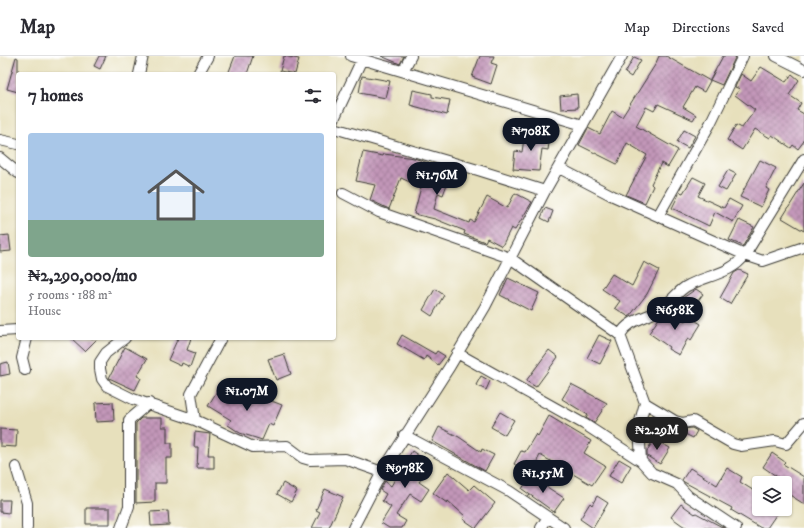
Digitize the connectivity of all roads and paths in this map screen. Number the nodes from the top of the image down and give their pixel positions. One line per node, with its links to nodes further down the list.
1 (143, 56): 11 (street)
2 (208, 56): 12 (street)
3 (351, 56): 8 (street)
4 (411, 56): 10 (street)
5 (622, 56): 14 (street)
6 (743, 56): 24 (street)
7 (776, 56): 9 (street)
8 (362, 59): 10 (street); 13 (street)
9 (804, 70)
10 (402, 71): 14 (street)
11 (139, 72)
12 (199, 72)
13 (336, 115)
14 (583, 125): 20 (street)
15 (336, 129): 22 (street)
16 (0, 140): 17 (street)
17 (16, 144)
18 (0, 158): 21 (street)
19 (804, 160): 26 (street)
20 (558, 168): 22 (street); 24 (street)
21 (16, 170)
22 (545, 192): 27 (street)
23 (343, 193): 27 (street)
24 (658, 216): 26 (street)
25 (804, 247): 26 (street)
26 (745, 255): 30 (street)
27 (510, 258): 30 (street); 34 (street)
28 (0, 330): 29 (street)
29 (16, 330)
30 (620, 335): 38 (street)
31 (26, 340): 35 (street)
32 (122, 340): 36 (street)
33 (219, 340): 40 (street)
34 (457, 353): 42 (street); 43 (street)
35 (25, 370)
36 (134, 400): 37 (street); 39 (street)
37 (149, 403): 39 (street); 40 (street)
38 (645, 403): 41 (street); 43 (street)
39 (136, 414): 49 (street)
40 (195, 420): 45 (street)
41 (804, 423)
42 (404, 435): 45 (street); 46 (street)
43 (641, 460): 52 (street)
44 (16, 467): 48 (street)
45 (382, 472): 47 (street)
46 (548, 517): 50 (street); 51 (street)
47 (357, 527)
48 (27, 528)
49 (121, 528)
50 (541, 528)
51 (564, 528)
52 (736, 528)

